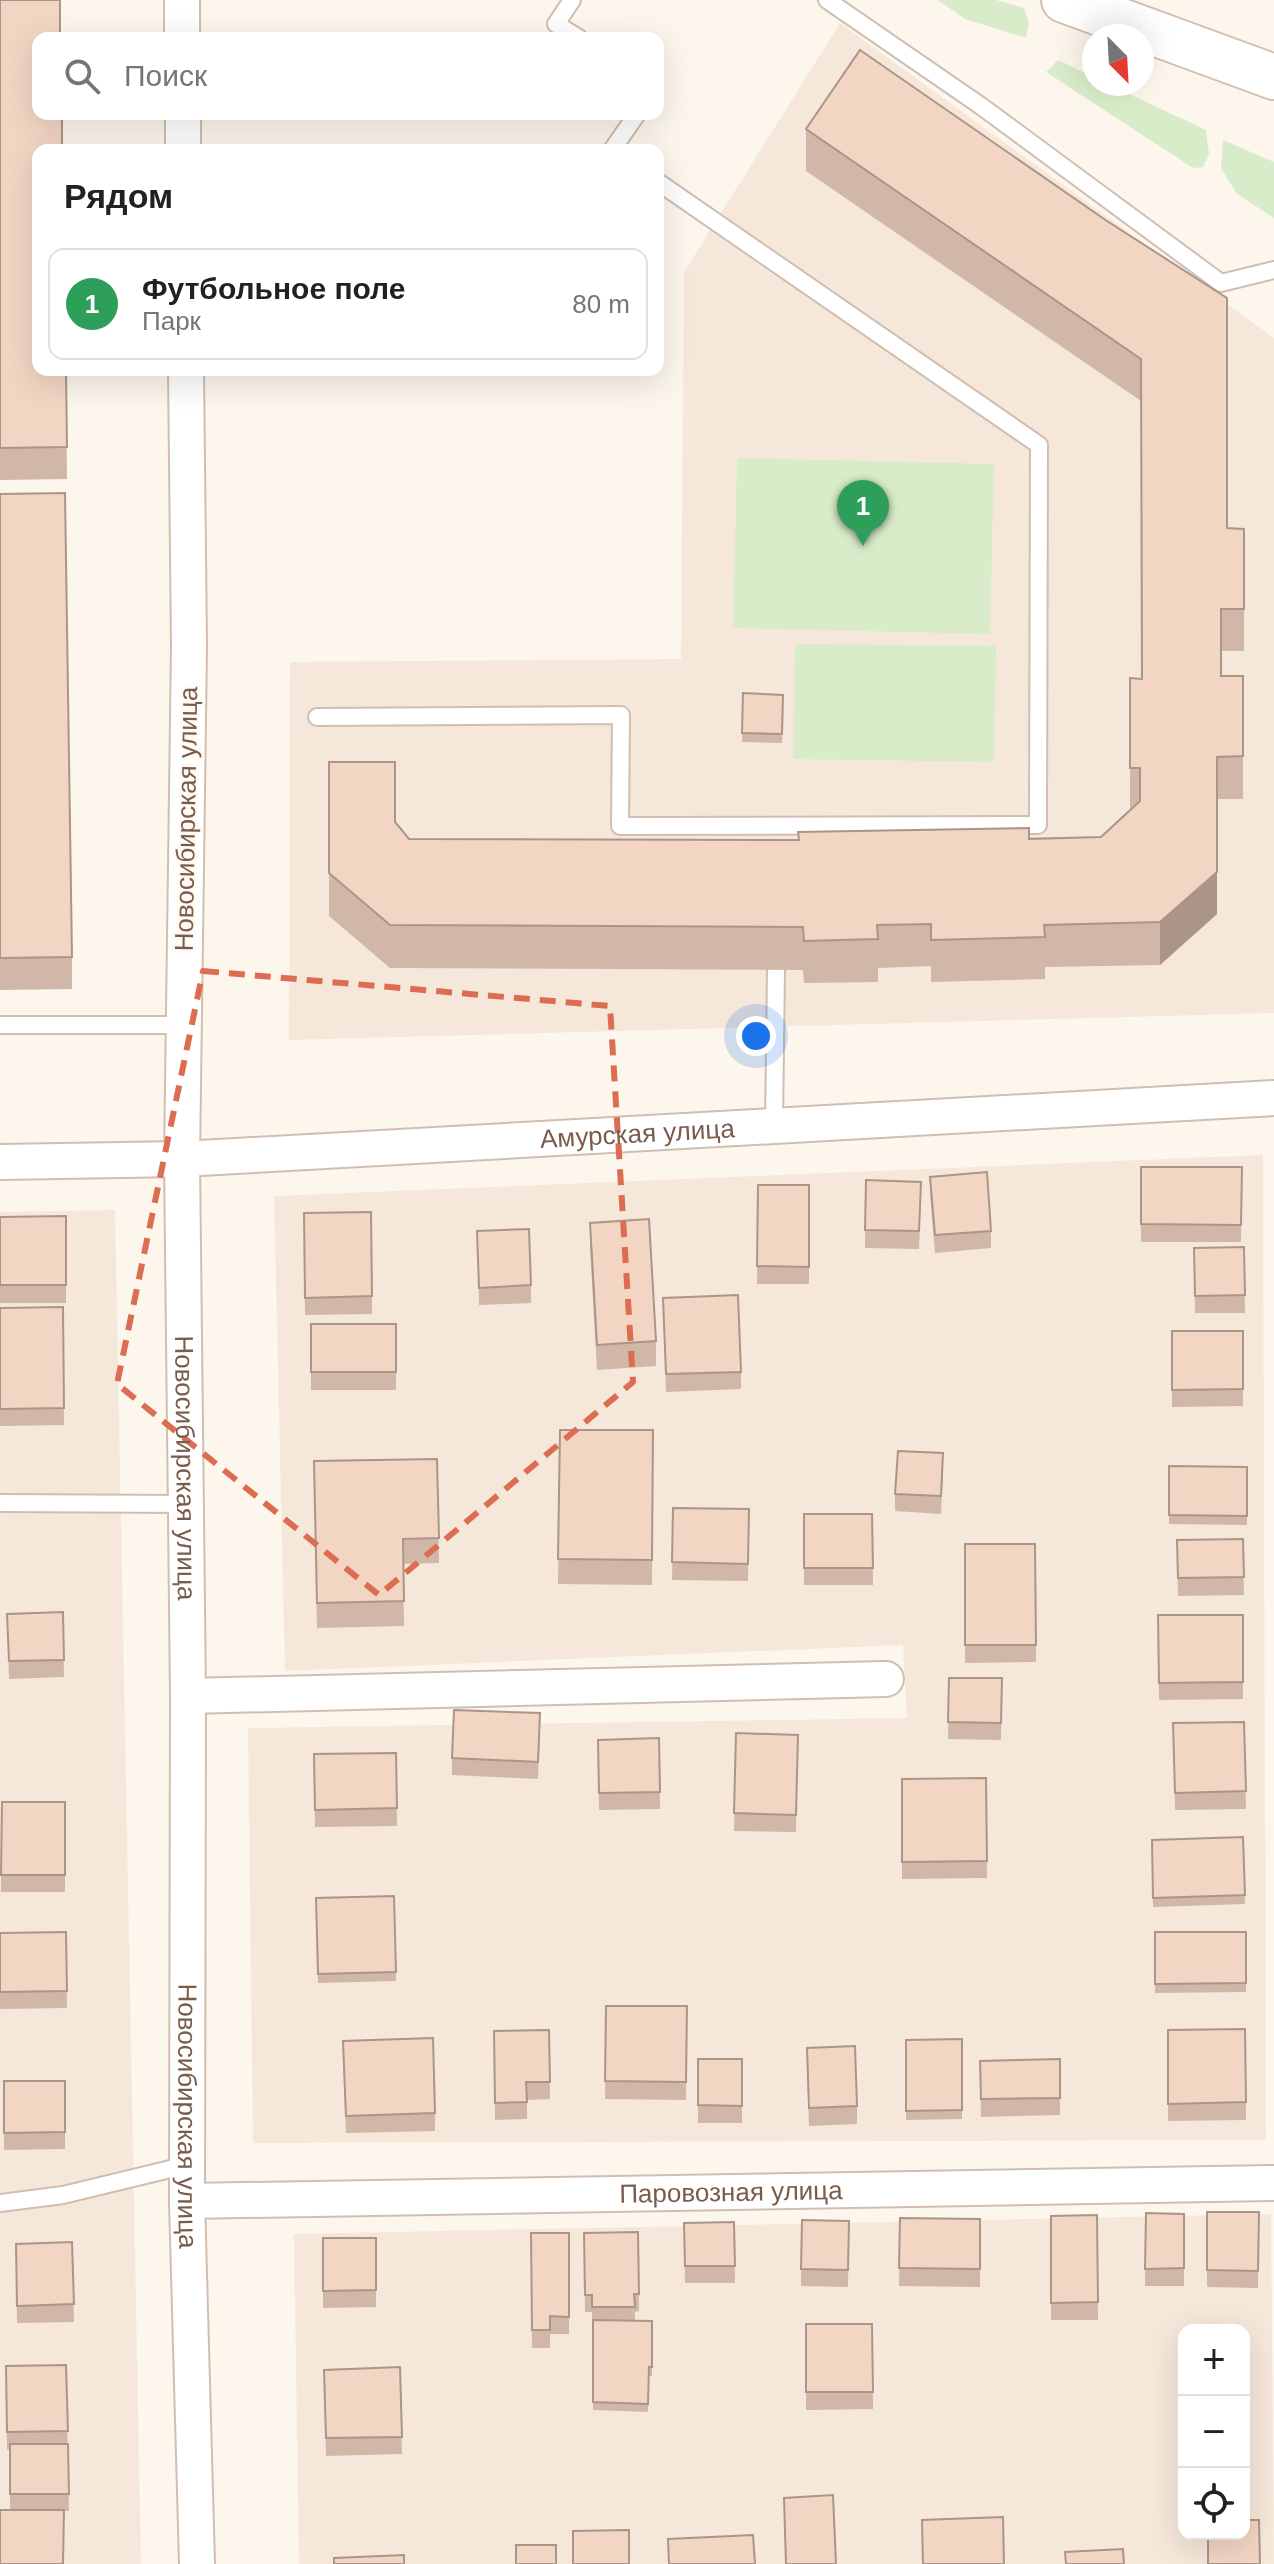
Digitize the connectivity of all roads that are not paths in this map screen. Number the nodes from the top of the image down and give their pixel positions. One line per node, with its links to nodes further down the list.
1 (182, 0): 5 (street)
2 (572, 0): 6 (lane)
3 (827, 0): 13 (lane)
4 (1064, 0): 7 (street)
5 (182, 32)
6 (569, 32)
7 (1274, 77)
8 (183, 120): 10 (street)
9 (633, 120): 11 (lane)
10 (183, 144)
11 (616, 144)
12 (664, 186): 15 (lane)
13 (1274, 270)
14 (186, 376): 18 (street, Новосибирская улица)
15 (317, 717)
16 (776, 970): 20 (lane)
17 (0, 1025): 18 (lane)
18 (183, 1025): 21 (street, Новосибирская улица)
19 (1274, 1098): 20 (street, Амурская улица)
20 (774, 1125): 21 (street, Амурская улица)
21 (182, 1159): 22 (street, Амурская улица); 24 (street, Новосибирская улица)
22 (0, 1162)
23 (0, 1503): 24 (lane)
24 (186, 1504): 26 (street, Новосибирская улица)
25 (886, 1679): 26 (street)
26 (188, 1696): 27 (street, Новосибирская улица)
27 (187, 2165): 29 (street, Новосибирская улица); 30 (lane)
28 (1274, 2183): 29 (street, Паровозная улица)
29 (187, 2201): 31 (street, Новосибирская улица)
30 (0, 2203)
31 (197, 2564)

